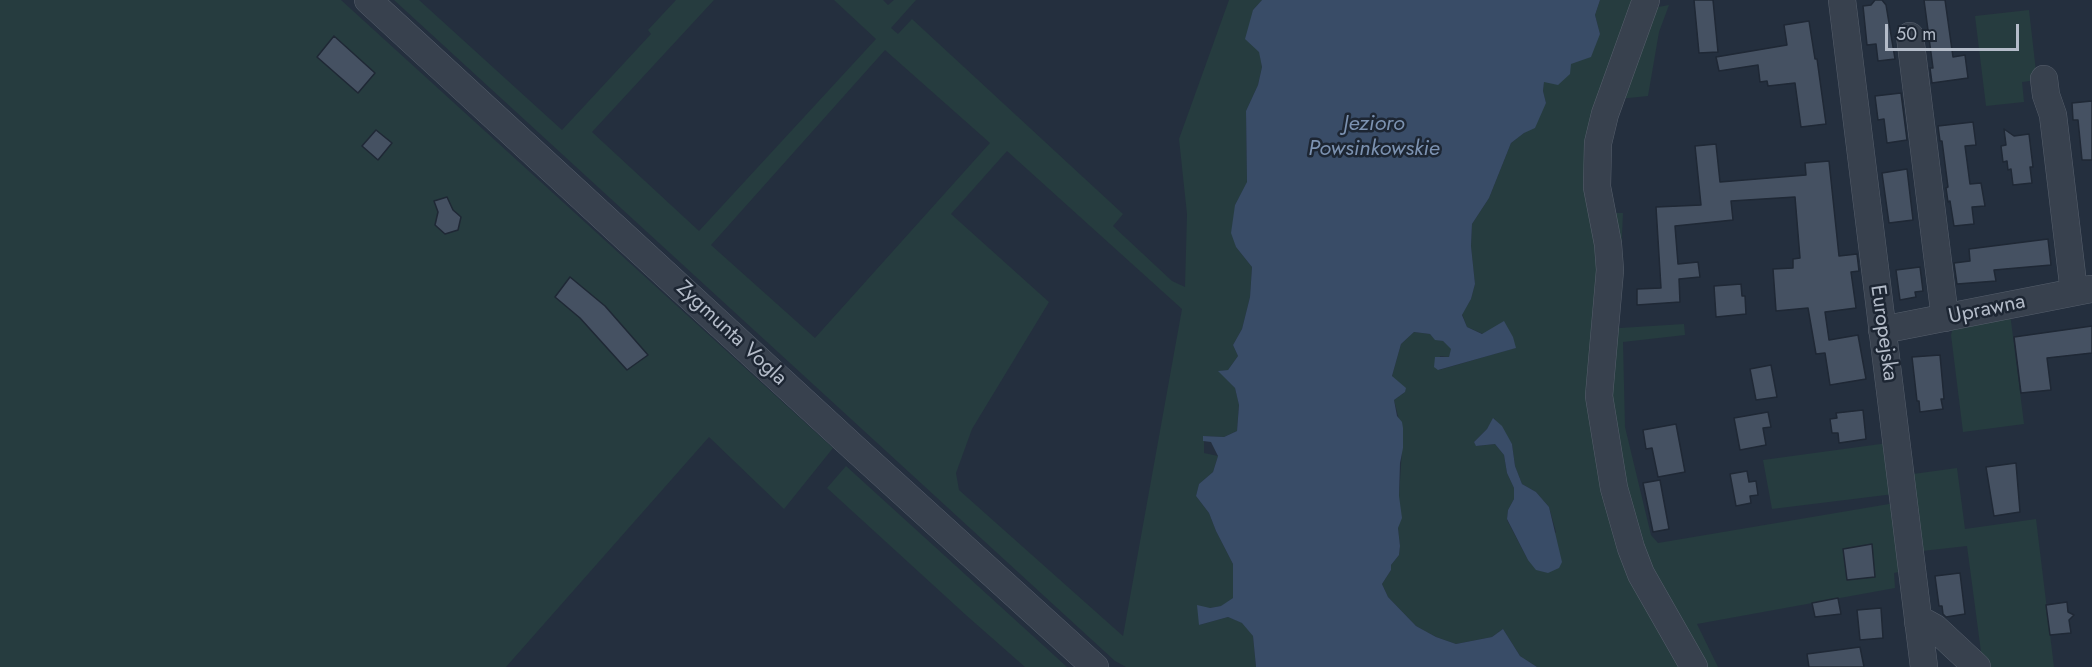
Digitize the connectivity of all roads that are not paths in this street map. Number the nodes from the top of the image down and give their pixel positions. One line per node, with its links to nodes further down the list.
1 (368, 0): 10 (street, Zygmunta Vogla)
2 (1646, 0): 11 (street)
3 (1842, 0): 8 (street, Europejska)
4 (1910, 36): 7 (street)
5 (2044, 79): 6 (street)
6 (2083, 290): 7 (street, Uprawna)
7 (1946, 318): 8 (street, Uprawna)
8 (1882, 330): 9 (street, Europejska)
9 (1918, 622): 12 (street, Europejska); 13 (street)
10 (1095, 667)
11 (1694, 667)
12 (1924, 667)
13 (1977, 667)

